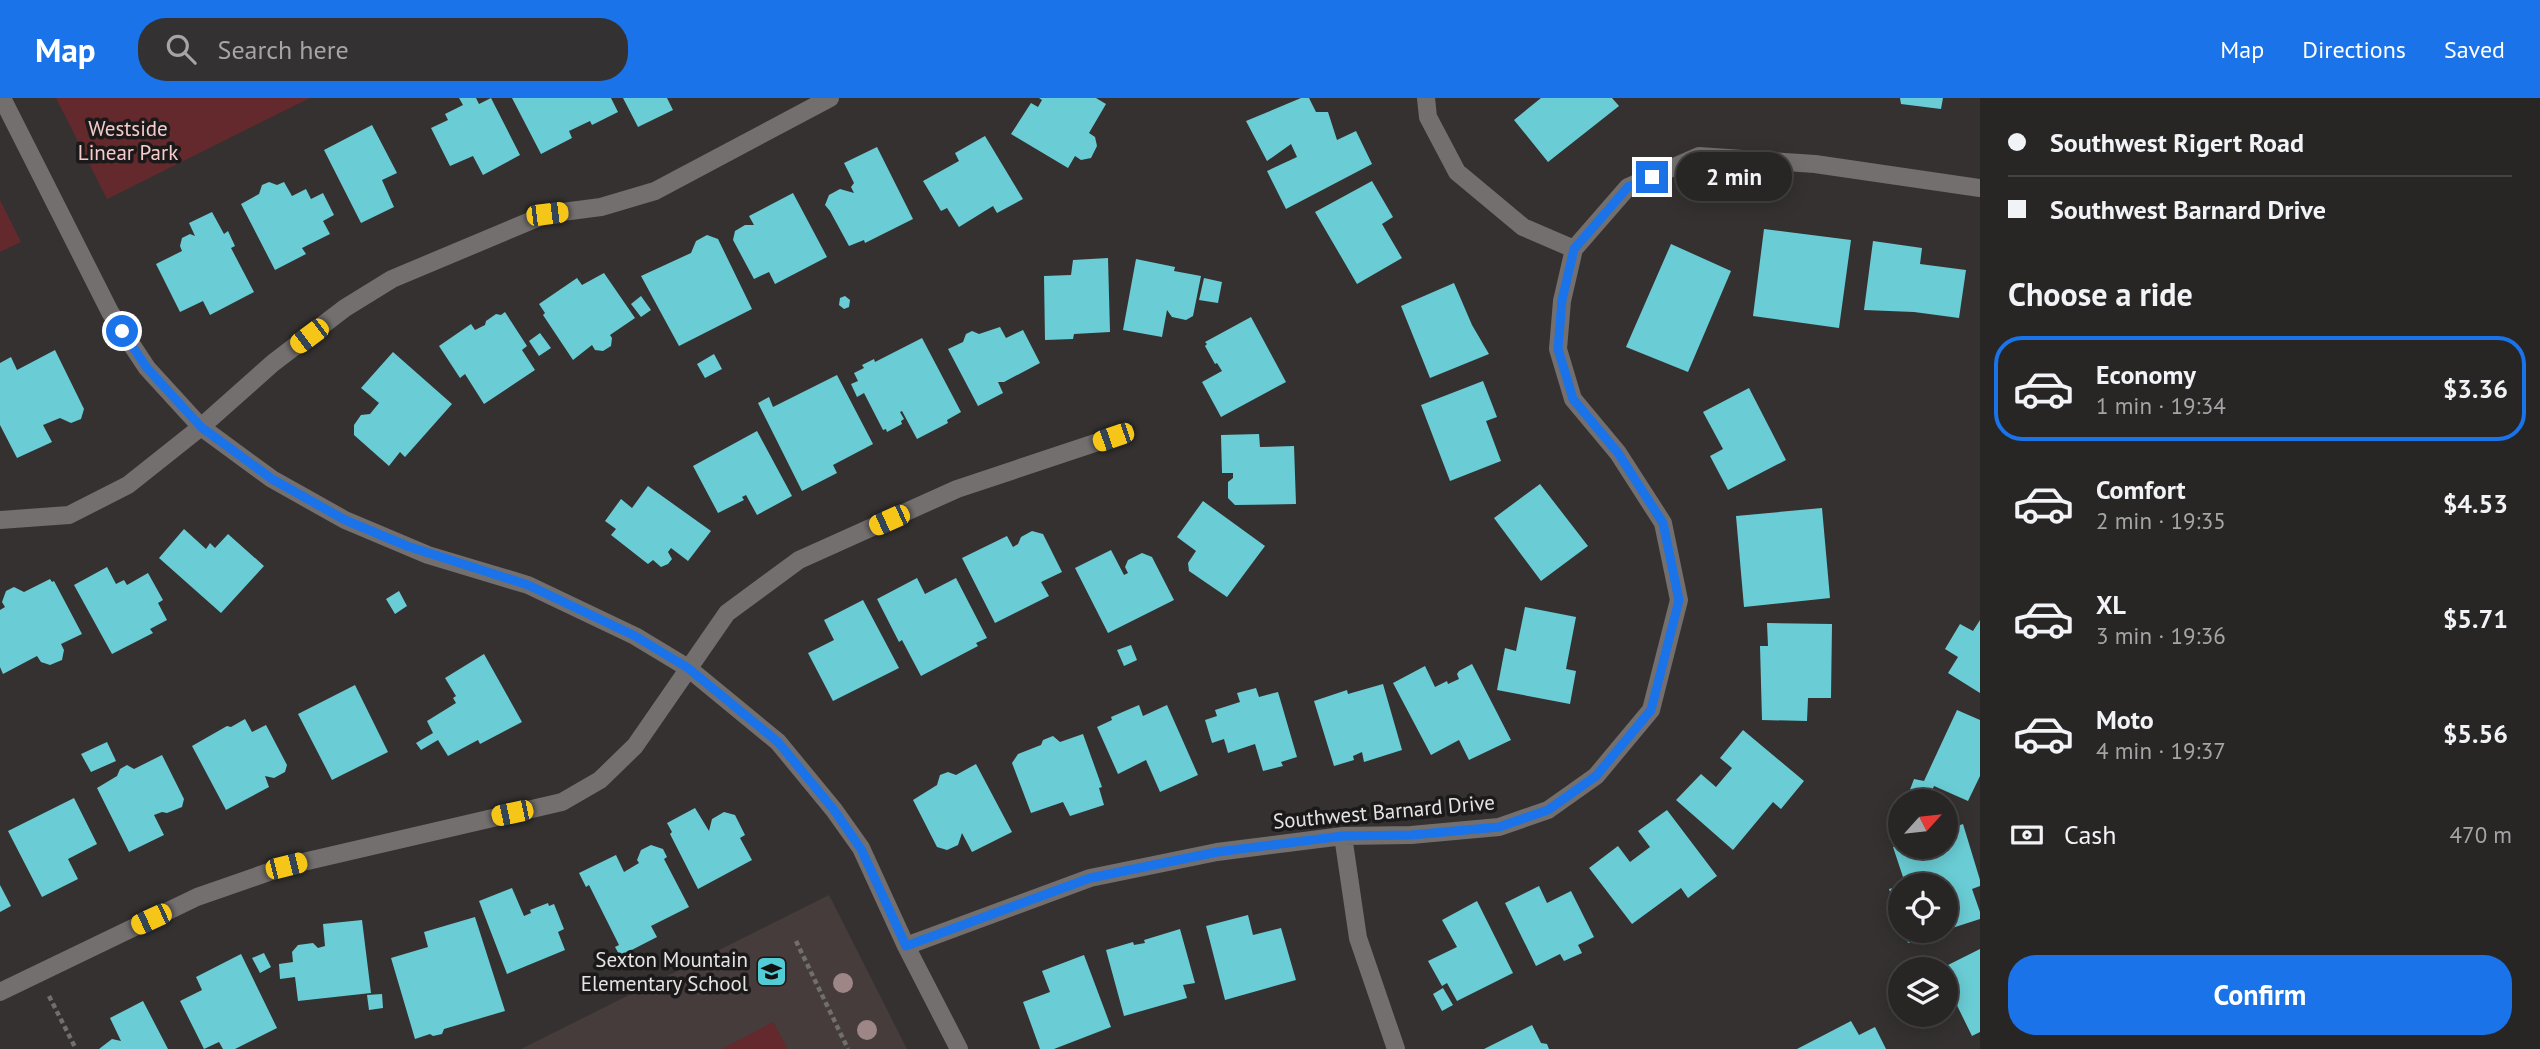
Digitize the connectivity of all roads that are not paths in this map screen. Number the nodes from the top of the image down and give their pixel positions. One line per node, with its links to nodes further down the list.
1 (2, 98): 6 (street)
2 (830, 98): 6 (street)
3 (1426, 98): 5 (street)
4 (1980, 188): 5 (street, Southwest Barnard Drive)
5 (1574, 249): 10 (street, Southwest Barnard Drive)
6 (201, 427): 8 (street); 9 (street)
7 (1113, 437): 9 (street)
8 (0, 520)
9 (688, 668): 11 (street); 12 (street)
10 (1343, 836): 11 (street, Southwest Barnard Drive); 14 (street)
11 (906, 946): 13 (street)
12 (0, 992)
13 (959, 1049)
14 (1396, 1049)

